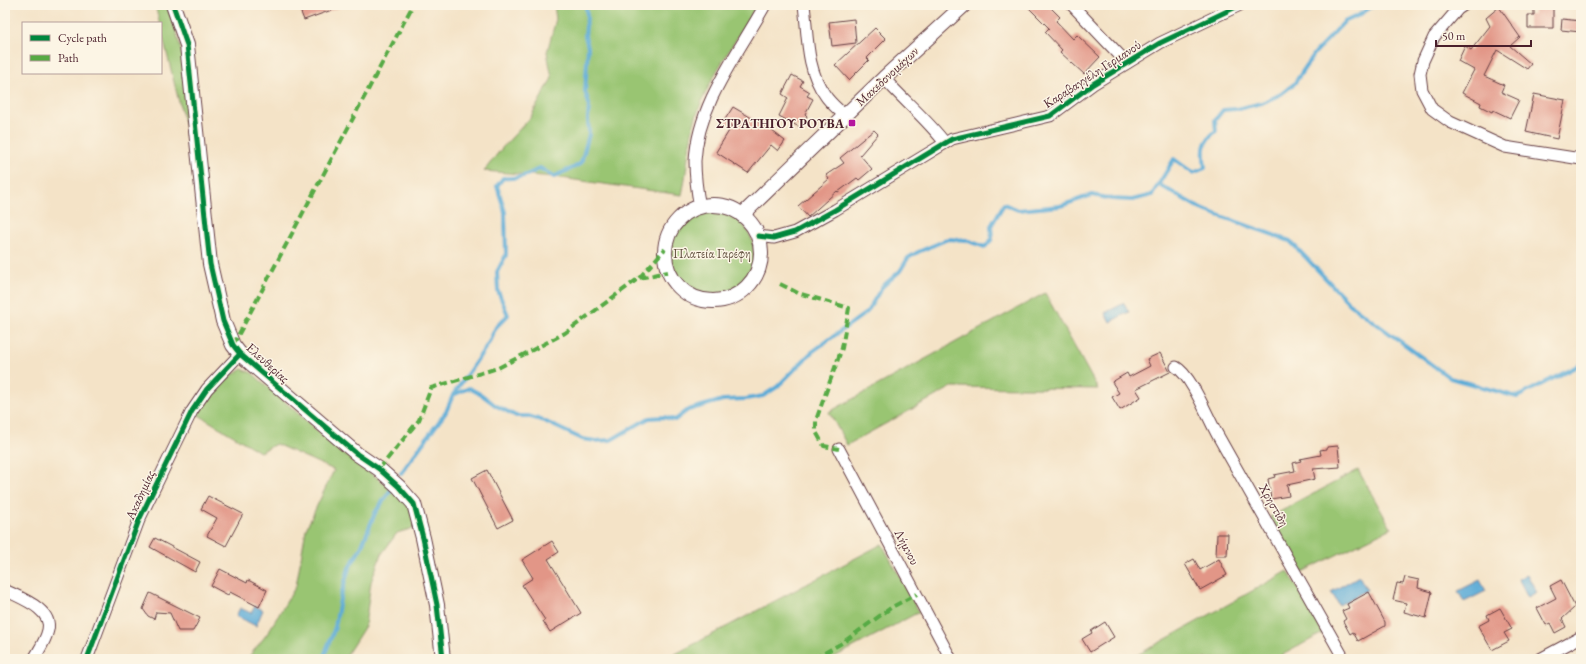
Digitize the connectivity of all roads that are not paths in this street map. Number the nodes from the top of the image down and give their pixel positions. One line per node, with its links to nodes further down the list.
1 (173, 5): 16 (street, Ελευθερίας)
2 (765, 5): 13 (street)
3 (804, 5): 10 (street)
4 (964, 5): 9 (street, Μακεδονομάχων)
5 (1072, 5): 8 (street)
6 (1240, 5): 8 (street, Καραβαγγέλη Γερμανού)
7 (1464, 5): 12 (street)
8 (1127, 63): 11 (street, Καραβαγγέλη Γερμανού)
9 (884, 78): 10 (street, Μακεδονομάχων); 11 (street)
10 (845, 116): 14 (street, Μακεδονομάχων)
11 (945, 143): 15 (street, Καραβαγγέλη Γερμανού)
12 (1581, 159)
13 (700, 207): 14 (street); 15 (street)
14 (742, 215): 15 (street)
15 (758, 236)
16 (240, 354): 22 (street, Ακαδημίας); 23 (street, Ελευθερίας)
17 (1176, 367): 25 (street, Χρηστίδη)
18 (839, 448): 24 (street, Λήμνου)
19 (5, 590): 21 (street)
20 (1581, 636): 26 (street)
21 (34, 659)
22 (87, 659)
23 (443, 659)
24 (951, 659)
25 (1344, 659)
26 (1540, 659)

